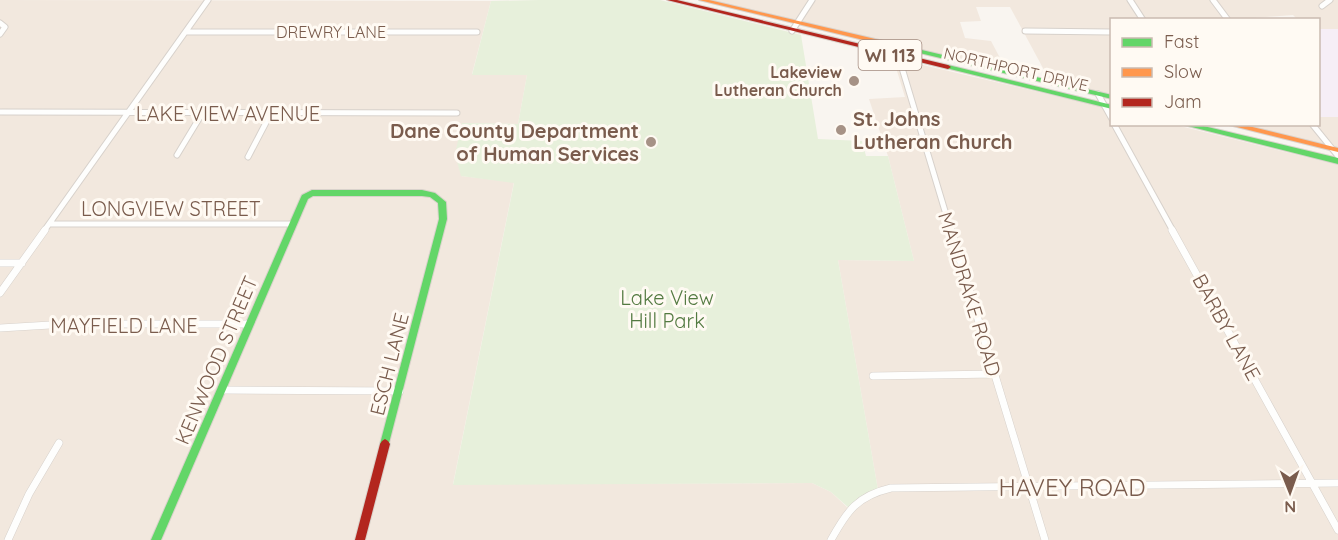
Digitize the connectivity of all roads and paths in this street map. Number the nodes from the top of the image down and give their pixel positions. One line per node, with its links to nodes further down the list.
1 (208, 0): 13 (street)
2 (669, 0): 12 (main road, NORTHPORT DRIVE / WI 113)
3 (702, 0): 12 (main road, NORTHPORT DRIVE / WI 113)
4 (812, 0): 12 (street)
5 (1130, 0): 9 (street)
6 (1213, 0): 10 (street)
7 (1330, 0): 8 (street)
8 (1322, 6)
9 (1142, 18)
10 (1226, 18)
11 (2, 24): 17 (street)
12 (794, 27): 18 (main road, NORTHPORT DRIVE / WI 113); 19 (main road, NORTHPORT DRIVE / WI 113)
13 (186, 32): 14 (street, DREWRY LANE); 24 (street)
14 (477, 32)
15 (1025, 32): 16 (street)
16 (1110, 32)
17 (0, 33)
18 (898, 47): 19 (street, MANDRAKE ROAD); 20 (main road, NORTHPORT DRIVE / WI 113)
19 (899, 57): 22 (main road, NORTHPORT DRIVE / WI 113); 44 (street, MANDRAKE ROAD)
20 (1098, 94): 21 (main road, NORTHPORT DRIVE / WI 113); 22 (street)
21 (1110, 97)
22 (1108, 106)
23 (0, 112): 24 (street, LAKE VIEW AVENUE)
24 (128, 112): 25 (street, LAKE VIEW AVENUE); 37 (street)
25 (203, 112): 26 (street, LAKE VIEW AVENUE); 33 (street)
26 (271, 113): 27 (street, LAKE VIEW AVENUE); 34 (street)
27 (457, 113)
28 (1115, 126): 50 (street, BARBY LANE)
29 (1191, 126): 35 (main road)
30 (1236, 126): 32 (main road)
31 (1314, 126): 32 (street)
32 (1336, 152)
33 (177, 155)
34 (248, 157)
35 (1338, 162)
36 (308, 194): 38 (main road, KENWOOD STREET); 47 (main road, ESCH LANE)
37 (49, 224): 38 (street, LONGVIEW STREET); 40 (street)
38 (292, 224): 42 (main road, KENWOOD STREET)
39 (0, 263): 40 (street)
40 (22, 263): 41 (street)
41 (0, 293)
42 (249, 324): 43 (street, MAYFIELD LANE); 46 (main road, KENWOOD STREET)
43 (0, 328)
44 (995, 374): 45 (street); 51 (street, MANDRAKE ROAD)
45 (873, 376)
46 (221, 390): 47 (street); 54 (main road, KENWOOD STREET)
47 (400, 391): 55 (main road, ESCH LANE)
48 (59, 443): 53 (street)
49 (1338, 483): 50 (street, HAVEY ROAD)
50 (1313, 484): 51 (street, HAVEY ROAD); 52 (street, BARBY LANE)
51 (1030, 488): 56 (street, HAVEY ROAD); 57 (street, MANDRAKE ROAD)
52 (1338, 530)
53 (8, 540)
54 (156, 540)
55 (360, 540)
56 (831, 540)
57 (1046, 540)

